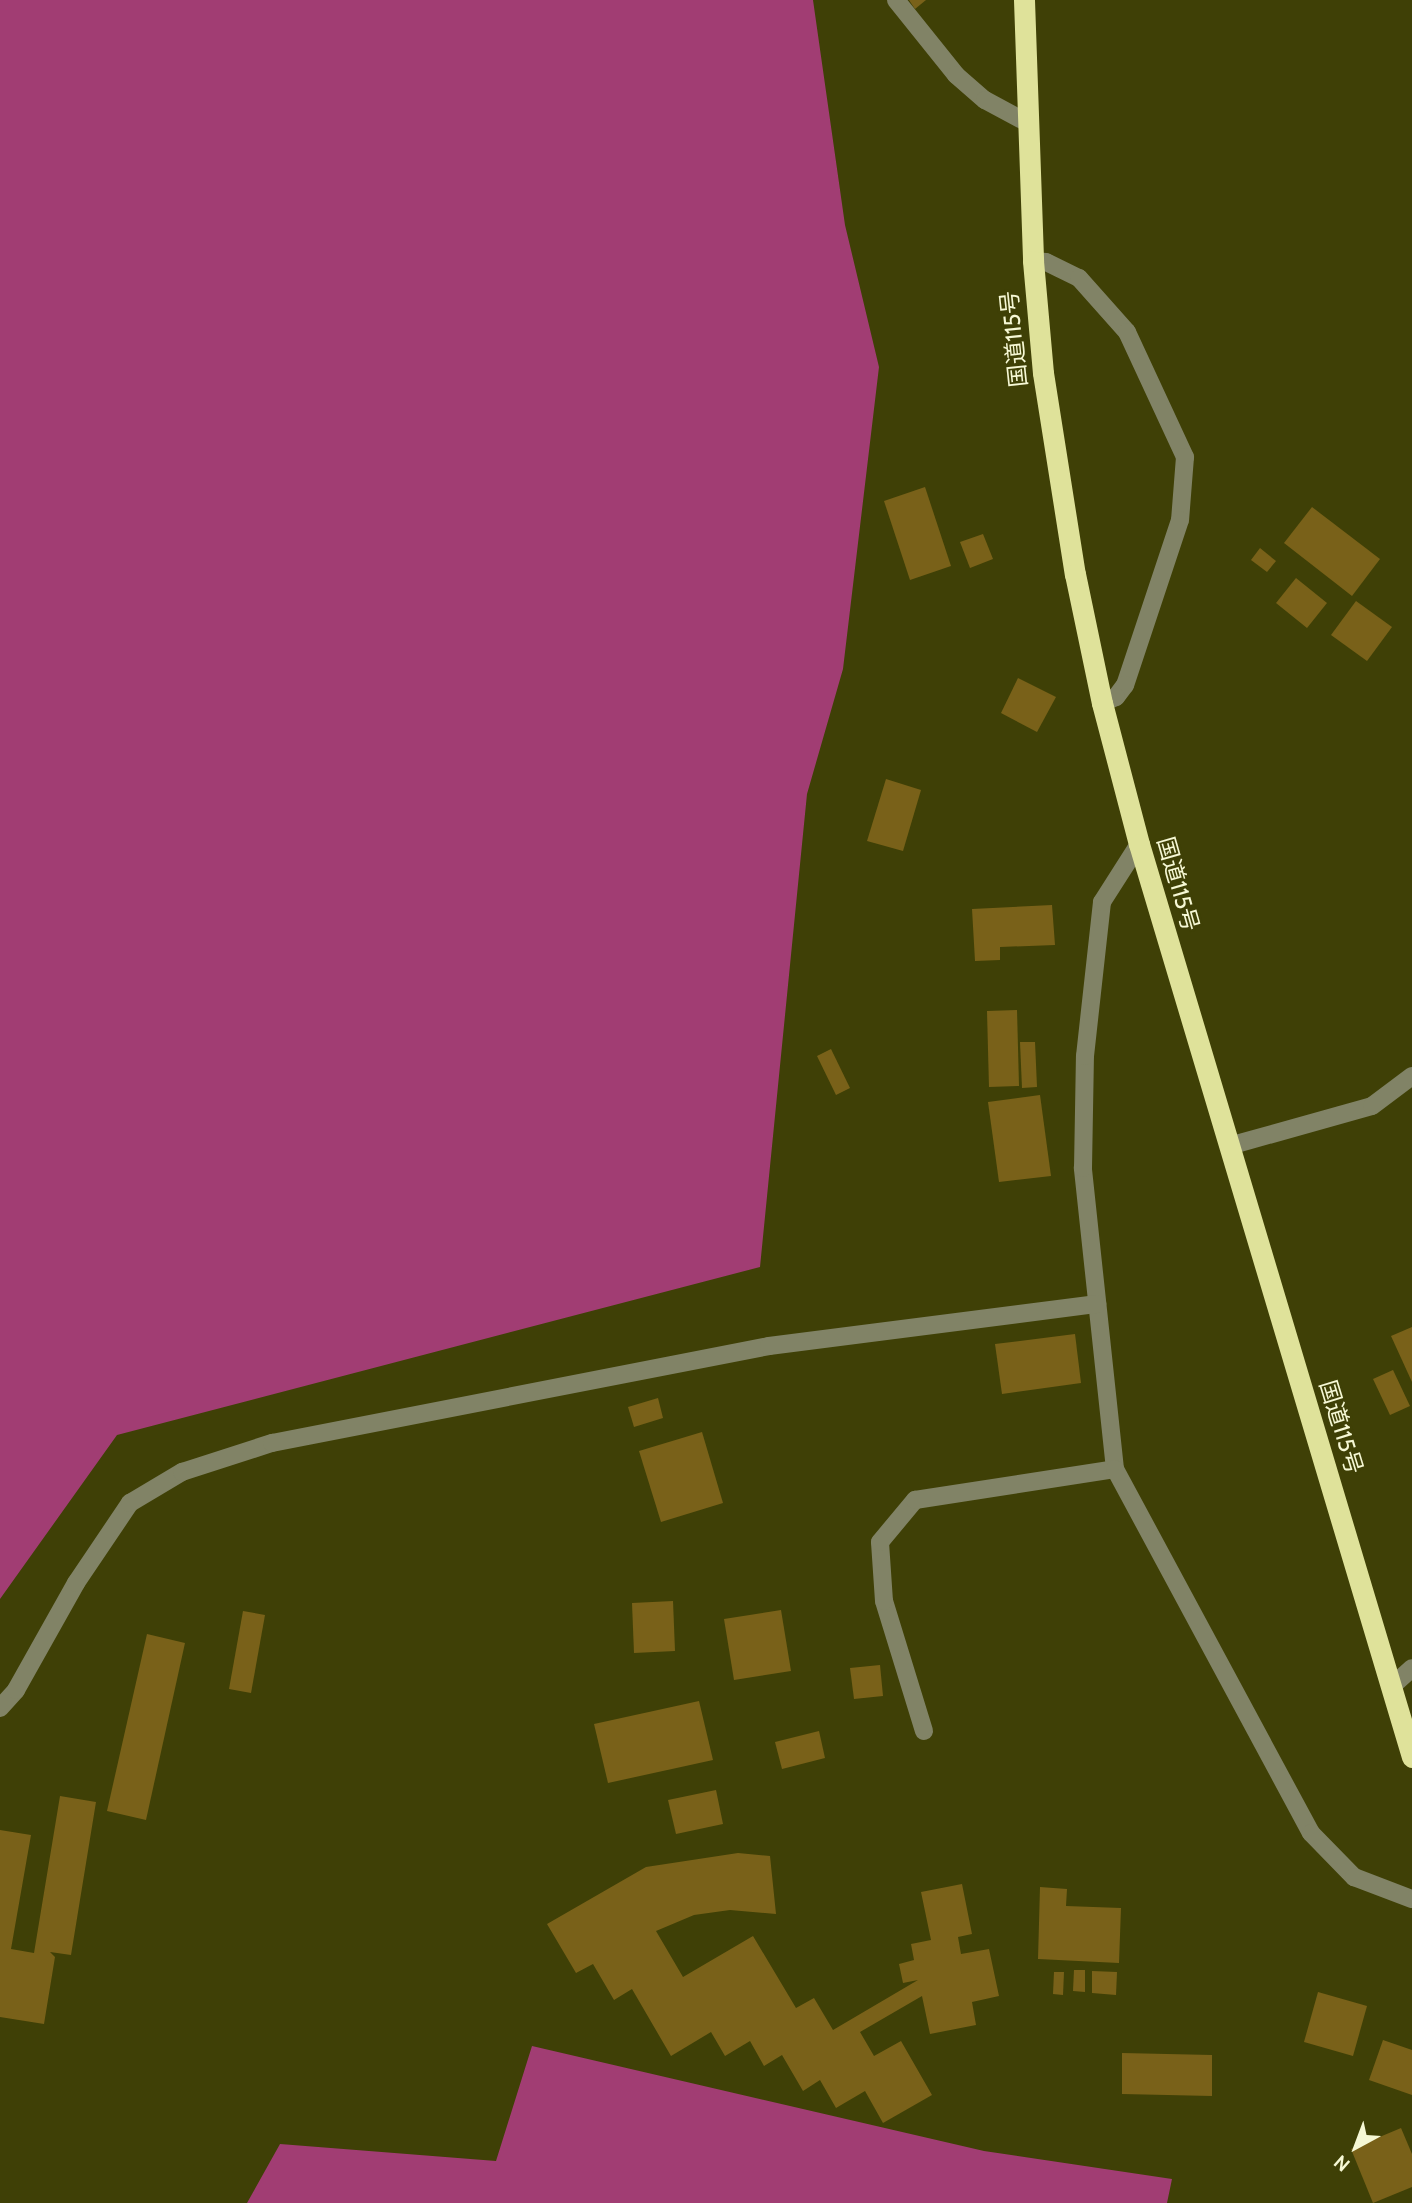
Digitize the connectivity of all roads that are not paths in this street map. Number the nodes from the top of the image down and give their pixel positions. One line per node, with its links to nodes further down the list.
1 (896, 0): 3 (street)
2 (1024, 0): 3 (highway, 国道115号)
3 (1026, 122): 4 (highway, 国道115号)
4 (1033, 261): 5 (highway, 国道115号); 5 (street)
5 (1102, 703): 6 (highway, 国道115号)
6 (1139, 845): 8 (highway, 国道115号); 9 (street)
7 (1412, 1076): 8 (street)
8 (1229, 1146): 12 (highway, 国道115号)
9 (1097, 1304): 10 (street); 13 (street)
10 (1115, 1469): 14 (street); 16 (street)
11 (1412, 1668): 12 (street)
12 (1391, 1687): 15 (highway, 国道115号)
13 (0, 1708)
14 (924, 1731)
15 (1412, 1757)
16 (1412, 1899)

